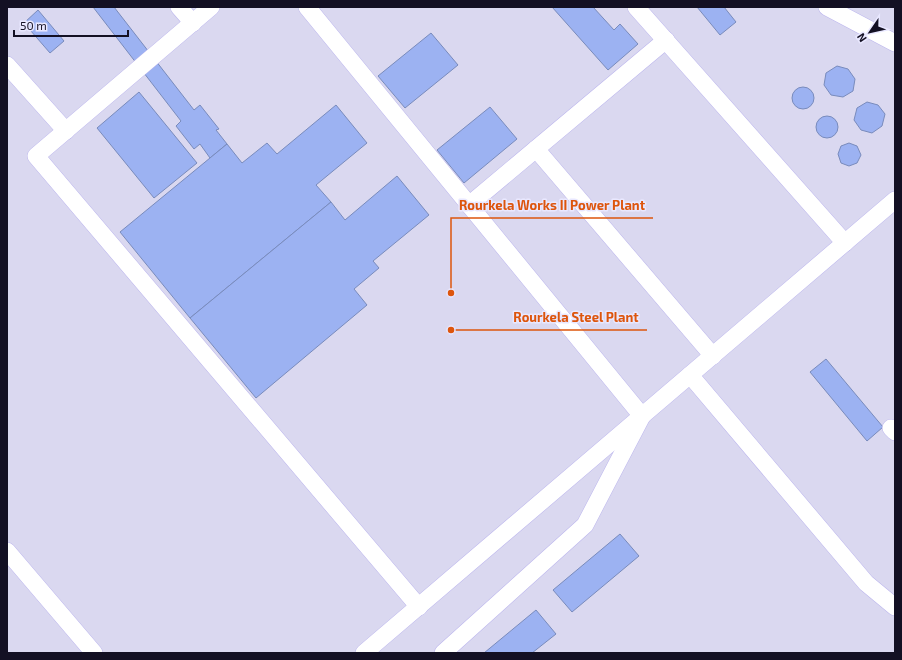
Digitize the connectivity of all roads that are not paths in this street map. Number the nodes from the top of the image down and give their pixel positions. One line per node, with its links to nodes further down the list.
1 (179, 7): 6 (street)
2 (211, 7): 6 (street)
3 (307, 7): 13 (street)
4 (636, 7): 7 (street)
5 (827, 7): 8 (street)
6 (193, 23): 10 (street)
7 (666, 40): 11 (street); 14 (street)
8 (895, 43)
9 (7, 65): 10 (street)
10 (66, 131): 19 (street)
11 (536, 149): 13 (street); 15 (street)
12 (895, 200): 14 (street)
13 (469, 204): 17 (street)
14 (845, 243): 15 (street)
15 (713, 356): 16 (street)
16 (690, 375): 17 (street); 20 (street)
17 (642, 416): 19 (street); 21 (street)
18 (7, 551): 22 (street)
19 (418, 607): 23 (street)
20 (895, 607)
21 (450, 651)
22 (94, 653)
23 (364, 653)

